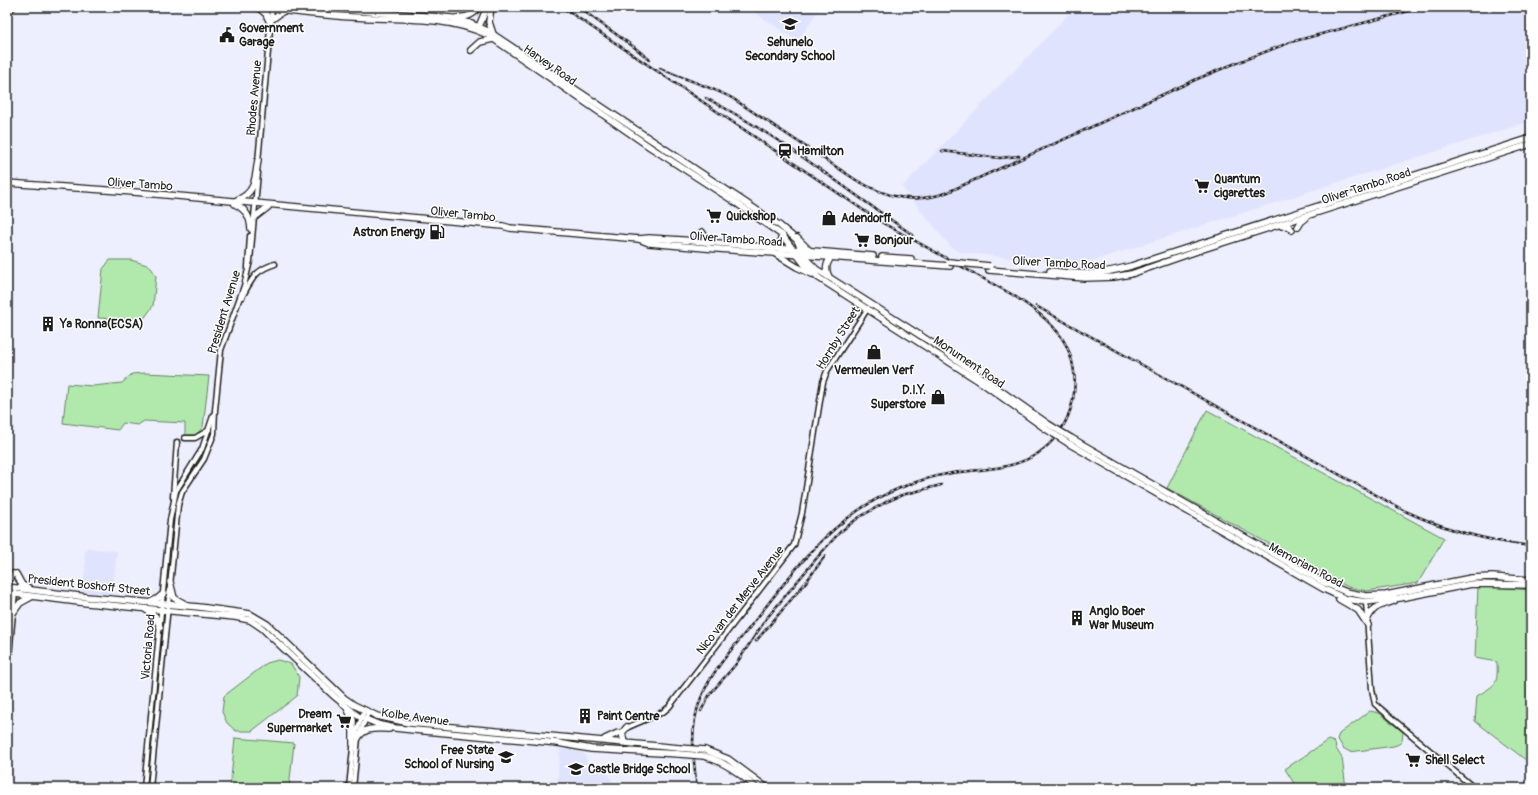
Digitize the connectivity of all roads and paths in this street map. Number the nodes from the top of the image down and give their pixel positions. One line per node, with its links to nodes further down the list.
1 (13, 7): 8 (main road)
2 (255, 7): 7 (main road, Harvey Road); 11 (main road)
3 (306, 7): 10 (main road, Harvey Road)
4 (479, 7): 10 (main road); 12 (main road)
5 (486, 7): 13 (main road)
6 (491, 7): 14 (main road)
7 (272, 8): 9 (main road, Harvey Road); 11 (street, Rhodes Avenue)
8 (7, 11)
9 (284, 11): 11 (main road); 12 (main road, Harvey Road)
10 (452, 18): 12 (main road, Harvey Road)
11 (270, 21): 18 (street, Rhodes Avenue)
12 (472, 26): 13 (main road, Harvey Road)
13 (478, 29): 14 (main road, Harvey Road)
14 (494, 37): 15 (main road); 24 (main road, Harvey Road)
15 (471, 50)
16 (1531, 138): 23 (main road, Oliver Tambo Road)
17 (1531, 144): 25 (main road, Oliver Tambo Road)
18 (258, 160): 20 (main road); 21 (street, Rhodes Avenue)
19 (7, 183): 20 (main road, Oliver Tambo)
20 (235, 203): 21 (main road, Oliver Tambo); 31 (main road)
21 (255, 204): 22 (main road, Oliver Tambo); 26 (street, President Avenue); 31 (street, President Avenue); 32 (main road, Oliver Tambo)
22 (268, 207): 26 (main road); 32 (main road, Oliver Tambo)
23 (1296, 213): 27 (main road, Oliver Tambo Road); 28 (main road)
24 (759, 215): 29 (main road, Harvey Road); 33 (main road, Harvey Road)
25 (1310, 215): 28 (main road, Oliver Tambo Road); 30 (main road)
26 (255, 217): 44 (street, President Avenue)
27 (1275, 220): 28 (main road); 45 (main road, Oliver Tambo Road)
28 (1292, 220): 30 (main road, Oliver Tambo Road)
29 (779, 225): 38 (main road); 40 (main road, Harvey Road)
30 (1274, 227): 45 (main road, Oliver Tambo Road)
31 (251, 228): 44 (street, President Avenue)
32 (510, 228): 34 (main road, Oliver Tambo Road)
33 (782, 235): 37 (main road); 39 (main road, Harvey Road)
34 (639, 239): 35 (main road, Oliver Tambo Road); 37 (main road, Oliver Tambo Road)
35 (694, 241): 36 (main road, Oliver Tambo Road); 36 (main road)
36 (709, 243): 37 (main road, Oliver Tambo Road)
37 (772, 250): 39 (main road, Oliver Tambo Road); 46 (main road)
38 (810, 250): 40 (main road, Oliver Tambo Road); 43 (main road, Oliver Tambo Road)
39 (795, 252): 40 (main road, Oliver Tambo Road); 46 (main road, Monument Road)
40 (803, 252): 41 (main road, Oliver Tambo Road); 47 (main road, Monument Road)
41 (831, 257): 43 (main road, Oliver Tambo Road); 47 (main road)
42 (276, 264): 49 (street)
43 (950, 264): 45 (main road, Oliver Tambo Road, bridge)
44 (248, 268): 49 (street, President Avenue)
45 (990, 268)
46 (814, 274): 48 (main road, Monument Road)
47 (829, 277): 48 (main road, Monument Road)
48 (869, 306): 50 (street, Hornby Street); 57 (main road, Monument Road, bridge)
49 (236, 307): 51 (street, President Avenue)
50 (823, 382): 91 (street, Nico van der Merve Avenue)
51 (215, 410): 52 (street, President Avenue); 56 (street, President Avenue)
52 (209, 430): 53 (street); 55 (street, President Avenue)
53 (186, 438)
54 (177, 442): 58 (street)
55 (204, 444): 58 (street, Victoria Road)
56 (210, 446): 60 (street, Victoria Road)
57 (1136, 479): 69 (main road, Memoriam Road); 71 (main road, Memoriam Road)
58 (173, 501): 59 (street, Victoria Road)
59 (170, 520): 60 (street); 61 (street, Victoria Road)
60 (176, 521): 62 (street, Victoria Road)
61 (166, 562): 62 (street); 70 (street, Victoria Road)
62 (172, 562): 65 (street, Victoria Road)
63 (1531, 580): 74 (main road, Memoriam Road)
64 (7, 581): 67 (main road)
65 (170, 582): 78 (main road); 79 (street, Victoria Road)
66 (1531, 586): 74 (main road, Memoriam Road)
67 (31, 589): 68 (main road, President Boshoff Street); 77 (main road, President Boshoff Street)
68 (11, 590): 73 (main road, President Boshoff Street); 81 (street)
69 (1324, 590): 76 (main road, Memoriam Road); 83 (main road)
70 (163, 594): 77 (main road); 79 (street, Victoria Road)
71 (1357, 595): 72 (main road, Memoriam Road); 76 (main road)
72 (1376, 595): 74 (main road, Memoriam Road); 76 (main road)
73 (34, 596): 80 (main road, President Boshoff Street); 81 (main road)
74 (1401, 596): 76 (main road, Memoriam Road); 83 (main road)
75 (7, 602): 81 (main road)
76 (1366, 602): 83 (street)
77 (149, 603): 79 (main road, President Boshoff Street)
78 (190, 606): 79 (main road, Kolbe Avenue); 89 (main road, Kolbe Avenue)
79 (165, 607): 80 (main road, President Boshoff Street); 84 (street, Victoria Road); 86 (street, Victoria Road); 88 (main road, Kolbe Avenue)
80 (144, 609): 84 (main road)
81 (11, 612): 82 (street); 87 (street)
82 (7, 622)
83 (1368, 622): 113 (street)
84 (160, 627): 85 (street, Victoria Road)
85 (156, 670): 86 (street); 107 (street, Victoria Road)
86 (162, 670): 108 (street, Victoria Road)
87 (7, 677)
88 (346, 707): 90 (main road, Kolbe Avenue); 101 (main road)
89 (366, 712): 90 (street); 93 (main road, Kolbe Avenue)
90 (363, 718): 92 (main road, Kolbe Avenue); 95 (street); 101 (street)
91 (627, 727): 94 (street, Nico van der Merve Avenue); 100 (main road)
92 (395, 728): 93 (main road, Kolbe Avenue); 95 (main road)
93 (478, 732): 96 (main road, Kolbe Avenue); 102 (main road, Kolbe Avenue)
94 (618, 733): 98 (main road); 99 (street, Nico van der Merve Avenue)
95 (358, 738): 110 (street)
96 (580, 738): 97 (main road, Kolbe Avenue); 102 (main road)
97 (595, 739): 98 (main road, Kolbe Avenue); 102 (main road)
98 (603, 740): 99 (main road, Kolbe Avenue)
99 (614, 741): 100 (main road, Kolbe Avenue); 103 (main road); 104 (main road)
100 (624, 742): 105 (main road, Kolbe Avenue)
101 (353, 744): 109 (street)
102 (591, 749): 103 (main road, Kolbe Avenue)
103 (603, 750): 104 (main road, Kolbe Avenue)
104 (642, 751): 105 (main road, Kolbe Avenue)
105 (679, 751): 106 (main road, bridge)
106 (705, 753): 111 (main road); 112 (main road)
107 (144, 788)
108 (150, 788)
109 (349, 788)
110 (353, 788)
111 (756, 788)
112 (767, 788)
113 (1474, 788)

